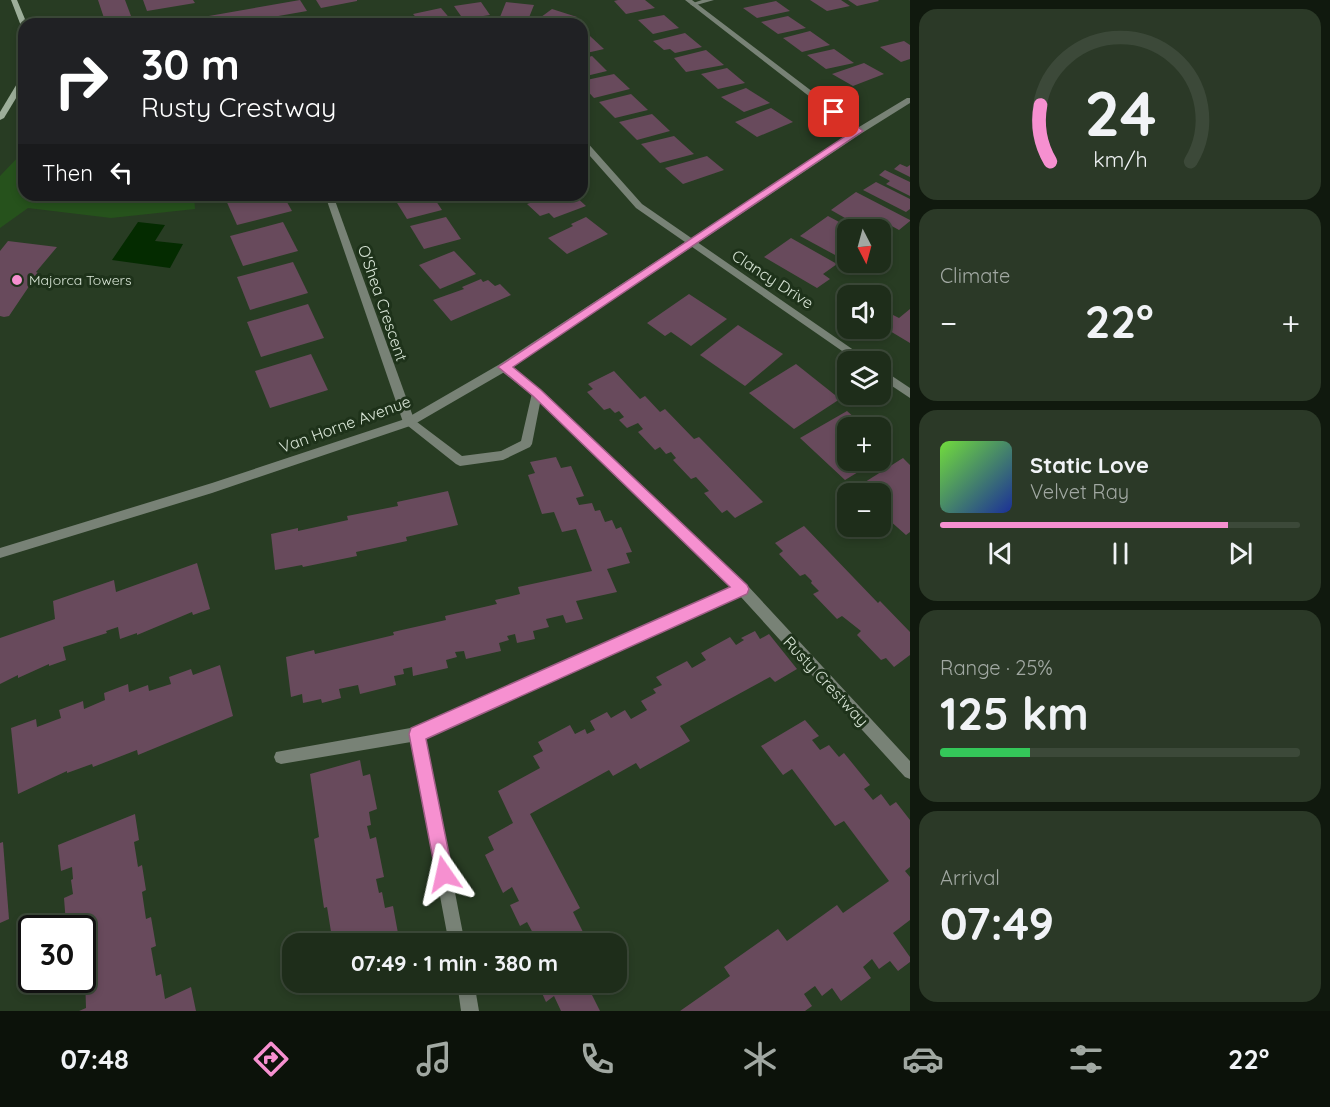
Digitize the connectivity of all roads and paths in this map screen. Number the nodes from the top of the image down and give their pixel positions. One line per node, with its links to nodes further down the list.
1 (14, 0): 4 (main road)
2 (711, 0): 3 (street)
3 (691, 2): 8 (street)
4 (21, 18)
5 (18, 89): 7 (main road)
6 (910, 100): 8 (street, Van Horne Avenue)
7 (0, 118)
8 (859, 131): 11 (street, Van Horne Avenue)
9 (588, 149): 11 (street)
10 (331, 201): 17 (street, O'Shea Crescent)
11 (692, 244): 12 (street, Clancy Drive); 13 (street, Van Horne Avenue)
12 (851, 351)
13 (504, 367): 15 (street, Rusty Crestway); 17 (street, Van Horne Avenue)
14 (891, 380): 16 (street)
15 (537, 393): 17 (street); 19 (street, Rusty Crestway)
16 (910, 394)
17 (409, 422): 18 (street, Van Horne Avenue)
18 (0, 553)
19 (742, 589): 20 (street); 22 (street, Rusty Crestway)
20 (417, 734): 21 (street); 23 (street)
21 (281, 757)
22 (910, 772)
23 (455, 933)
24 (467, 993): 25 (street)
25 (470, 1011)

